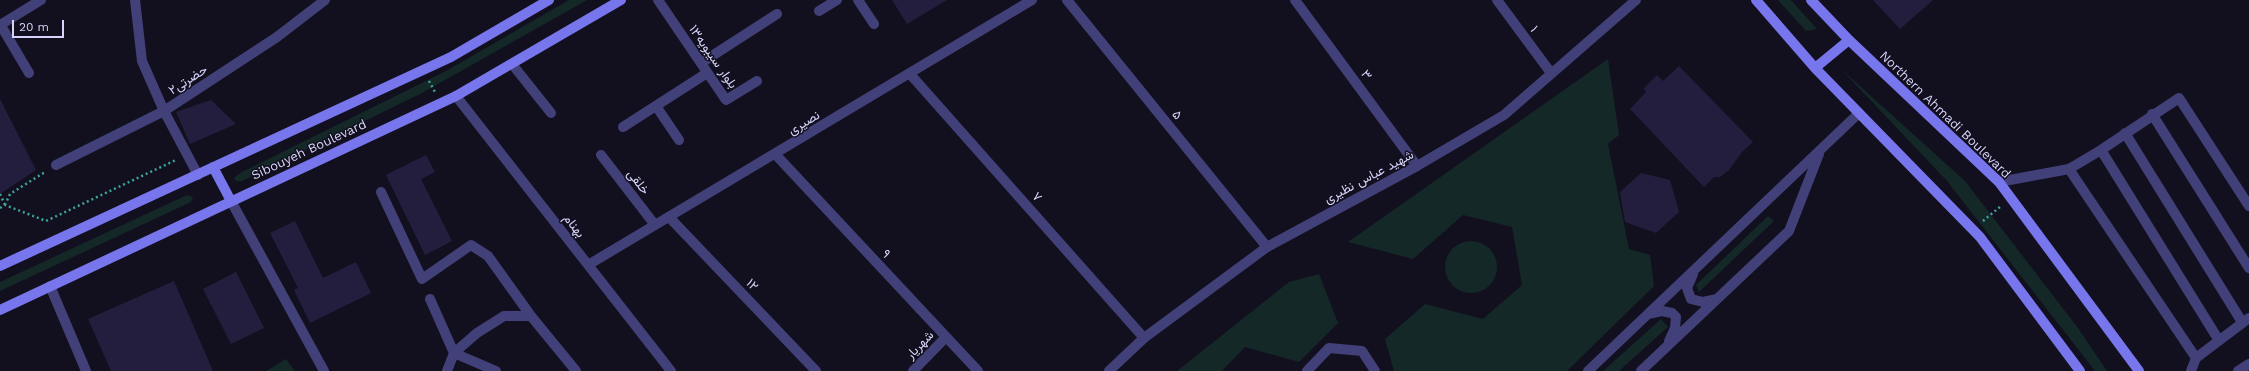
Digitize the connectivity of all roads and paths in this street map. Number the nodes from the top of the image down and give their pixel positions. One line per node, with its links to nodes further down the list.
1 (41, 0): 19 (street)
2 (135, 0): 33 (street)
3 (325, 0): 33 (street, حضرتی۲)
4 (549, 0): 24 (main road, Sibouyeh Boulevard)
5 (621, 0): 22 (main road, Sibouyeh Boulevard)
6 (658, 0): 21 (street, بلوار سیبویه۱۳)
7 (837, 0): 16 (street)
8 (858, 0): 18 (street)
9 (1032, 0): 28 (street, نصیری)
10 (1067, 0): 61 (street, ۵)
11 (1294, 0): 46 (street, ۳)
12 (1497, 0): 27 (street, ۱)
13 (1636, 0): 27 (street, شهید عباس نظیری)
14 (1756, 0): 23 (main road)
15 (1811, 0): 20 (main road, Northern Ahmadi Boulevard)
16 (819, 11)
17 (777, 14): 21 (street)
18 (874, 24)
19 (0, 25): 25 (street)
20 (1849, 40): 23 (main road); 50 (main road, Northern Ahmadi Boulevard)
21 (701, 63): 26 (street, بلوار سیبویه۱۳)
22 (512, 64): 30 (main road, Sibouyeh Boulevard); 34 (street)
23 (1815, 68): 35 (main road)
24 (423, 70): 31 (path); 47 (main road, Sibouyeh Boulevard)
25 (29, 73)
26 (707, 73): 29 (street, بلوار سیبویه۱۳); 32 (street)
27 (1551, 73): 46 (street, شهید عباس نظیری)
28 (910, 74): 44 (street, نصیری); 74 (street, ۷)
29 (757, 81)
30 (456, 96): 31 (main road, Sibouyeh Boulevard); 63 (street, بهنام)
31 (440, 104): 54 (main road, Sibouyeh Boulevard)
32 (656, 106): 37 (street); 39 (street)
33 (164, 111): 43 (street); 45 (street, حضرتی۲)
34 (551, 113)
35 (1859, 113): 40 (street); 60 (main road)
36 (2152, 114): 38 (street); 56 (street); 65 (street)
37 (623, 127)
38 (2125, 133): 41 (street); 72 (street)
39 (679, 140)
40 (1820, 150): 64 (street); 68 (street)
41 (2101, 150): 48 (street); 75 (street)
42 (601, 154): 59 (street, خلقی)
43 (188, 155): 49 (street); 55 (path)
44 (776, 155): 58 (street, نصیری); 73 (street, ۹)
45 (56, 165): 55 (path)
46 (1417, 166): 61 (street, شهید عباس نظیری)
47 (213, 167): 49 (main road, Sibouyeh Boulevard); 54 (main road)
48 (2069, 169): 50 (street); 78 (street)
49 (198, 175): 62 (main road, Sibouyeh Boulevard)
50 (1999, 182): 53 (main road, Northern Ahmadi Boulevard)
51 (381, 192): 71 (street)
52 (0, 194): 55 (path)
53 (2010, 198): 60 (path); 95 (main road, Northern Ahmadi Boulevard)
54 (231, 201): 66 (main road, Sibouyeh Boulevard); 82 (street)
55 (5, 205): 57 (path)
56 (2249, 206)
57 (0, 208)
58 (669, 217): 59 (street, نصیری); 87 (street, ۱۲)
59 (655, 226): 63 (street, نصیری)
60 (1972, 229): 80 (main road)
61 (1267, 247): 74 (street, شهید عباس نظیری)
62 (0, 266)
63 (588, 266): 86 (street, بهنام)
64 (1697, 267): 68 (street); 70 (street)
65 (2249, 268)
66 (50, 286): 69 (main road, Sibouyeh Boulevard); 81 (street)
67 (430, 299): 77 (street)
68 (1717, 299): 76 (street)
69 (0, 310)
70 (1648, 314): 76 (street); 93 (street)
71 (531, 316): 77 (street); 85 (street)
72 (2246, 320): 75 (street)
73 (946, 337): 88 (street, شهریار); 89 (street, ۹)
74 (1144, 338): 90 (street, شهید عباس نظیری)
75 (2218, 339): 78 (street)
76 (1662, 351): 94 (street)
77 (454, 353): 83 (street); 84 (street)
78 (2196, 358): 96 (street)
79 (2249, 364): 97 (street)
80 (2079, 370)
81 (86, 371)
82 (324, 371)
83 (446, 371)
84 (496, 371)
85 (576, 371)
86 (671, 371)
87 (816, 371)
88 (913, 371)
89 (978, 371)
90 (1109, 371)
91 (1307, 371): 92 (street)
92 (1376, 371)
93 (1588, 371)
94 (1641, 371)
95 (2139, 371)
96 (2190, 371)
97 (2238, 371)

